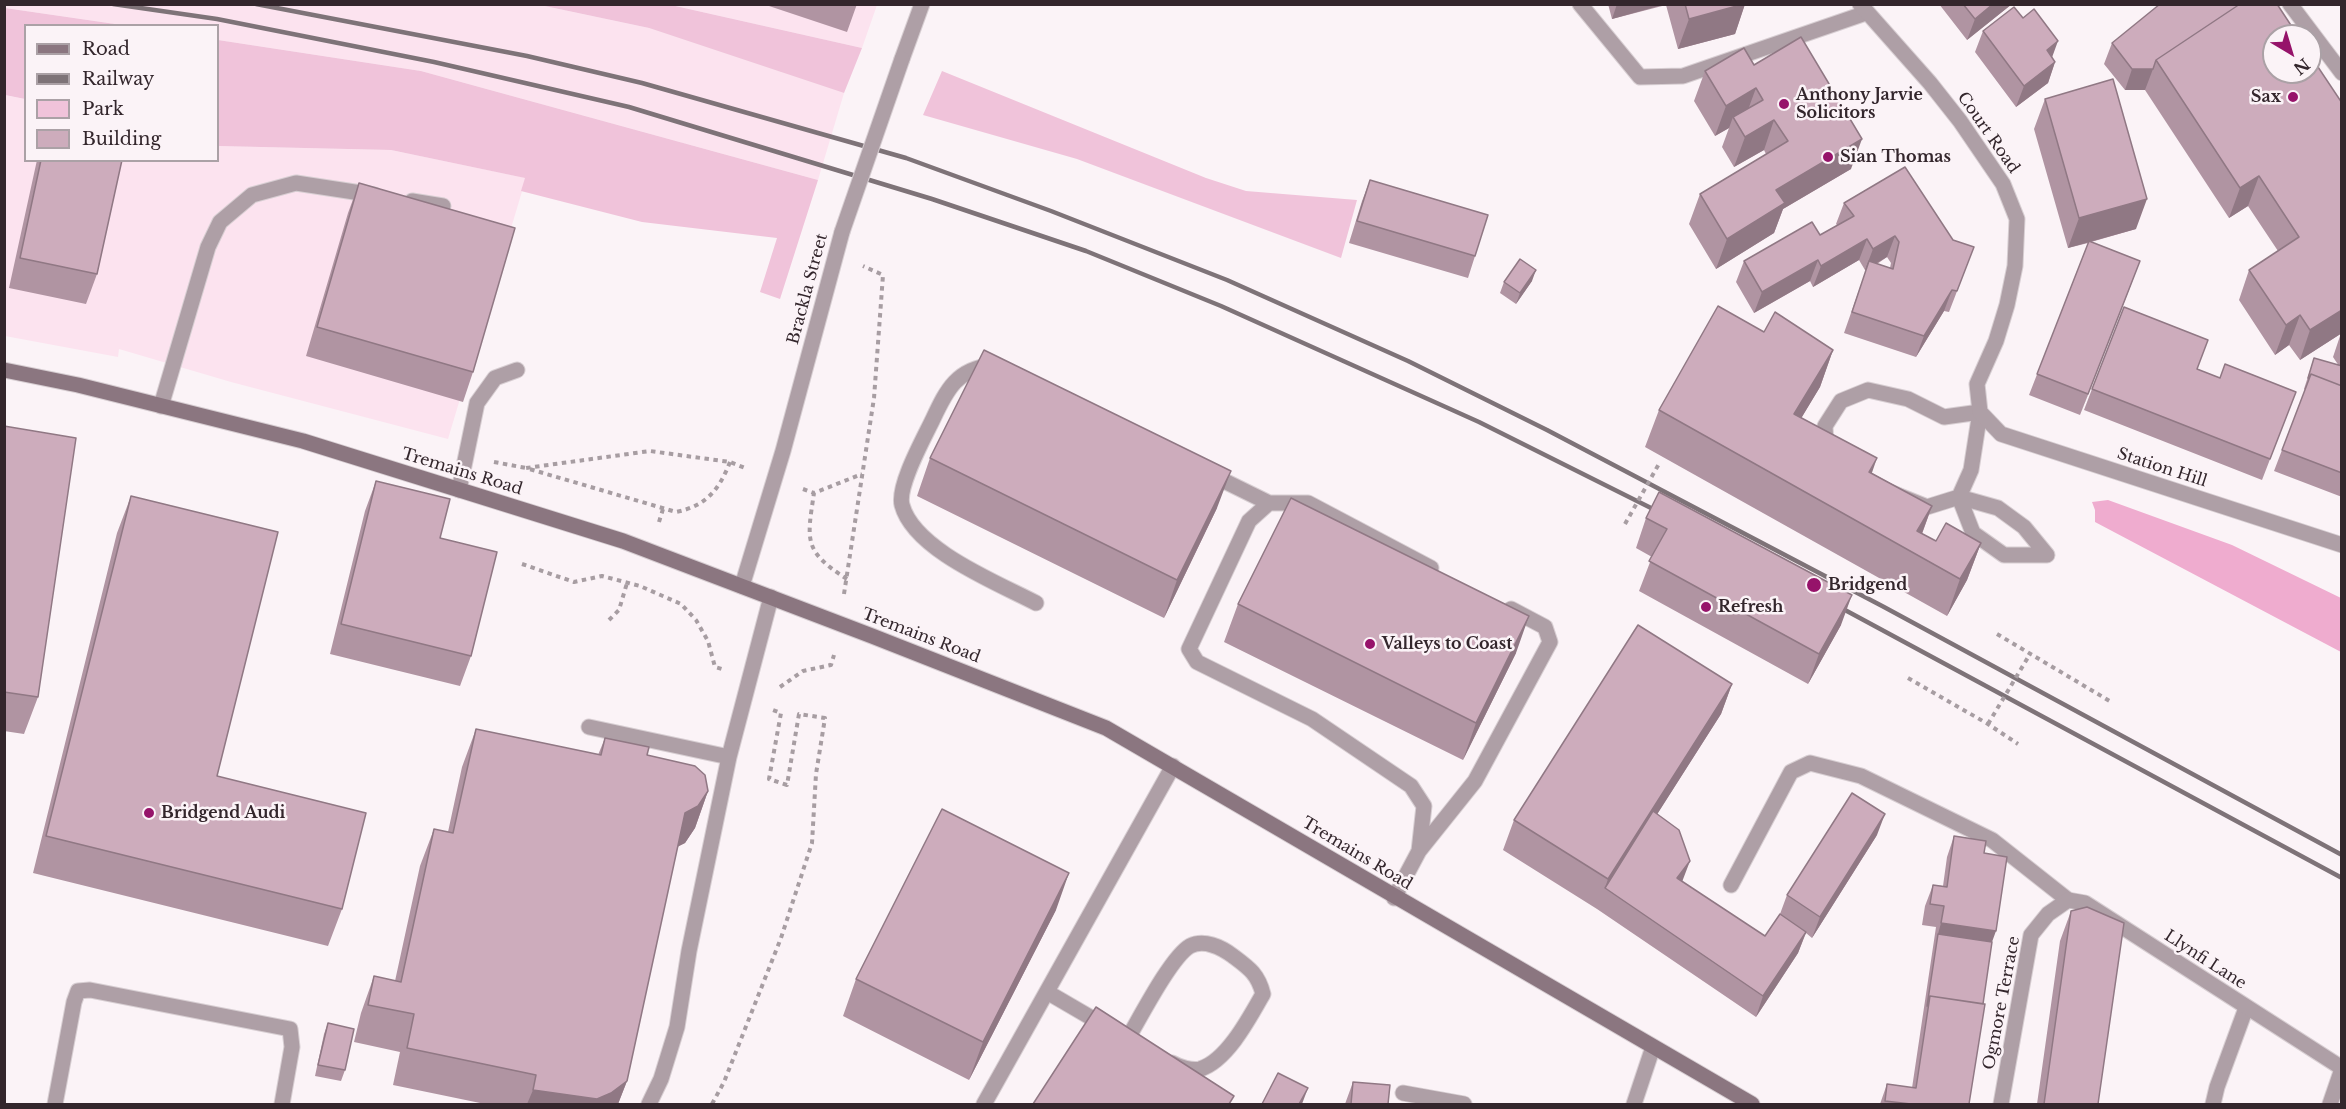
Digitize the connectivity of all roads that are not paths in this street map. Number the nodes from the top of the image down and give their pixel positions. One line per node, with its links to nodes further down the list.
1 (921, 4): 18 (street, Brackla Street, bridge)
2 (1580, 4): 4 (street)
3 (2290, 4): 5 (street)
4 (1863, 9): 11 (street, Court Road)
5 (2342, 73)
6 (443, 206): 10 (street)
7 (4, 370): 10 (main road, Tremains Road)
8 (516, 370): 13 (street)
9 (1003, 370): 21 (street)
10 (161, 406): 13 (main road, Tremains Road)
11 (1980, 412): 14 (street, Court Road); 14 (street); 16 (street, Station Hill)
12 (1194, 467): 15 (street)
13 (459, 490): 18 (main road, Tremains Road)
14 (1959, 497): 14 (street)
15 (1269, 503): 17 (street); 25 (street)
16 (2342, 545)
17 (1442, 573)
18 (742, 586): 19 (main road, Tremains Road)
19 (771, 597): 23 (street); 24 (main road, Tremains Road)
20 (1494, 600): 25 (street)
21 (1036, 603)
22 (589, 727): 23 (street)
23 (729, 757): 37 (street)
24 (1173, 766): 27 (main road, Tremains Road); 29 (street)
25 (1419, 851): 27 (street)
26 (1731, 885): 28 (street, Llynfi Lane)
27 (1394, 898): 31 (main road, Tremains Road)
28 (2068, 900): 30 (street, Llynfi Lane); 42 (street, Ogmore Terrace)
29 (1047, 992): 32 (street); 38 (street)
30 (2246, 1008): 33 (street, Llynfi Lane); 43 (street)
31 (1653, 1047): 40 (street); 41 (main road, Tremains Road)
32 (1158, 1055)
33 (2342, 1068): 44 (street)
34 (1402, 1093): 39 (street)
35 (55, 1104): 36 (street)
36 (282, 1104)
37 (649, 1104)
38 (984, 1104)
39 (1464, 1104)
40 (1634, 1104)
41 (1752, 1104)
42 (2001, 1104)
43 (2213, 1104)
44 (2330, 1104)

